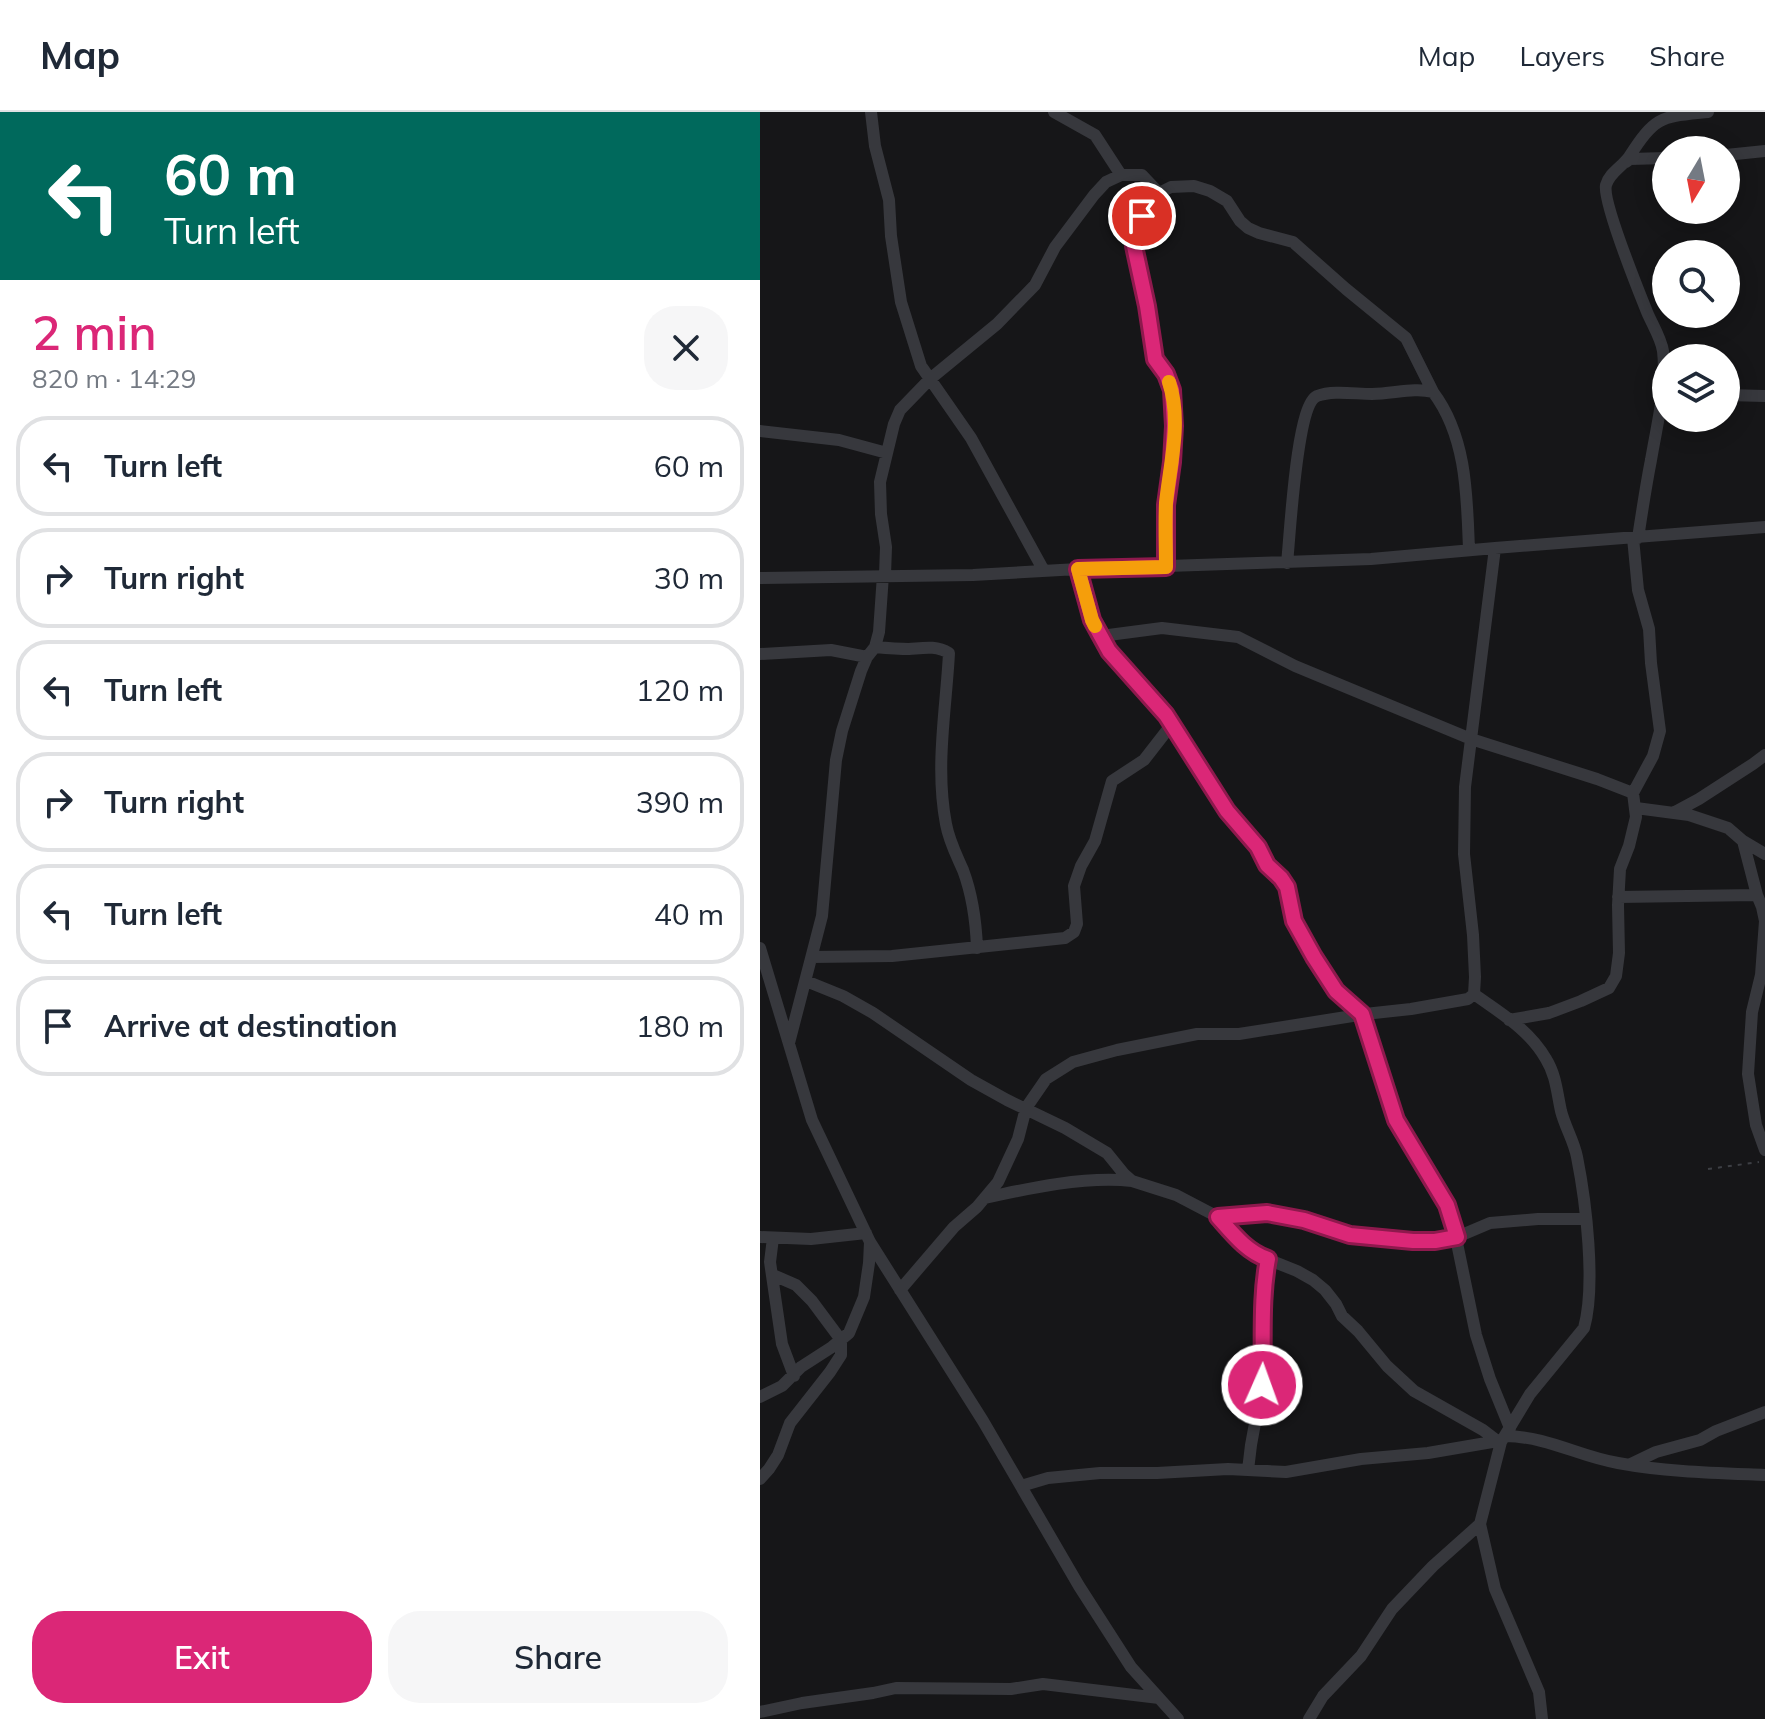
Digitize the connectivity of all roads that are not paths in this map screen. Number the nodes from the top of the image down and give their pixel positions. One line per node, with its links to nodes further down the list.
1 (871, 112): 11 (street)
2 (1054, 112): 8 (street)
3 (1708, 112): 7 (street)
4 (1765, 151): 5 (street)
5 (1740, 154)
6 (1652, 158): 7 (street)
7 (1626, 162): 10 (street)
8 (1121, 175): 9 (street); 11 (street)
9 (1159, 193): 12 (street); 23 (street)
10 (1661, 344)
11 (930, 379): 17 (street); 25 (street)
12 (1433, 392): 21 (street); 22 (street)
13 (1740, 395): 14 (street)
14 (1765, 396)
15 (760, 431): 17 (street)
16 (1656, 432): 19 (street)
17 (887, 453): 26 (street)
18 (1765, 527): 19 (street)
19 (1635, 538): 20 (street); 34 (street)
20 (1495, 548): 21 (street); 32 (street)
21 (1469, 550): 22 (street)
22 (1287, 563): 23 (street)
23 (1166, 567): 24 (street)
24 (1078, 569): 25 (street); 28 (street)
25 (1044, 571): 26 (street)
26 (884, 575): 27 (street); 29 (street)
27 (760, 578)
28 (1101, 636): 31 (street); 32 (street)
29 (871, 652): 30 (street); 42 (street); 43 (street)
30 (760, 654)
31 (1172, 724): 42 (street); 48 (street)
32 (1471, 739): 34 (street); 46 (street)
33 (1765, 755): 36 (street)
34 (1633, 793): 35 (street)
35 (1636, 808): 36 (street); 40 (street)
36 (1673, 813): 37 (street)
37 (1743, 841): 38 (street); 39 (street)
38 (1765, 854)
39 (1757, 895): 40 (street); 47 (street)
40 (1618, 897): 49 (street)
41 (760, 948): 45 (street)
42 (977, 948): 43 (street)
43 (812, 957): 44 (street)
44 (806, 981): 50 (street); 51 (street)
45 (765, 982): 50 (street)
46 (1474, 994): 48 (street); 49 (street)
47 (1758, 1012): 52 (street)
48 (1362, 1014): 51 (street); 57 (street)
49 (1509, 1020): 56 (street)
50 (789, 1043): 59 (street)
51 (1026, 1108): 53 (street); 54 (street)
52 (1765, 1150)
53 (1132, 1181): 54 (street); 55 (street)
54 (985, 1198): 62 (street)
55 (1218, 1217): 57 (street); 60 (street)
56 (1586, 1219): 57 (street); 67 (street)
57 (1457, 1237): 67 (street)
58 (767, 1238): 59 (street); 61 (street)
59 (868, 1238): 62 (street); 63 (street)
60 (1268, 1259): 67 (street); 69 (street)
61 (773, 1275): 63 (street); 64 (street)
62 (900, 1290): 72 (street)
63 (841, 1340): 64 (street); 71 (street)
64 (794, 1376): 65 (street)
65 (760, 1397)
66 (1765, 1412): 68 (street)
67 (1503, 1436): 68 (street); 69 (street); 73 (street)
68 (1628, 1465): 70 (street)
69 (1248, 1470): 72 (street)
70 (1765, 1475)
71 (760, 1479)
72 (1021, 1486): 74 (street)
73 (1480, 1524): 77 (street); 78 (street)
74 (1159, 1698): 75 (street); 76 (street)
75 (760, 1712)
76 (1178, 1719)
77 (1309, 1719)
78 (1542, 1719)

